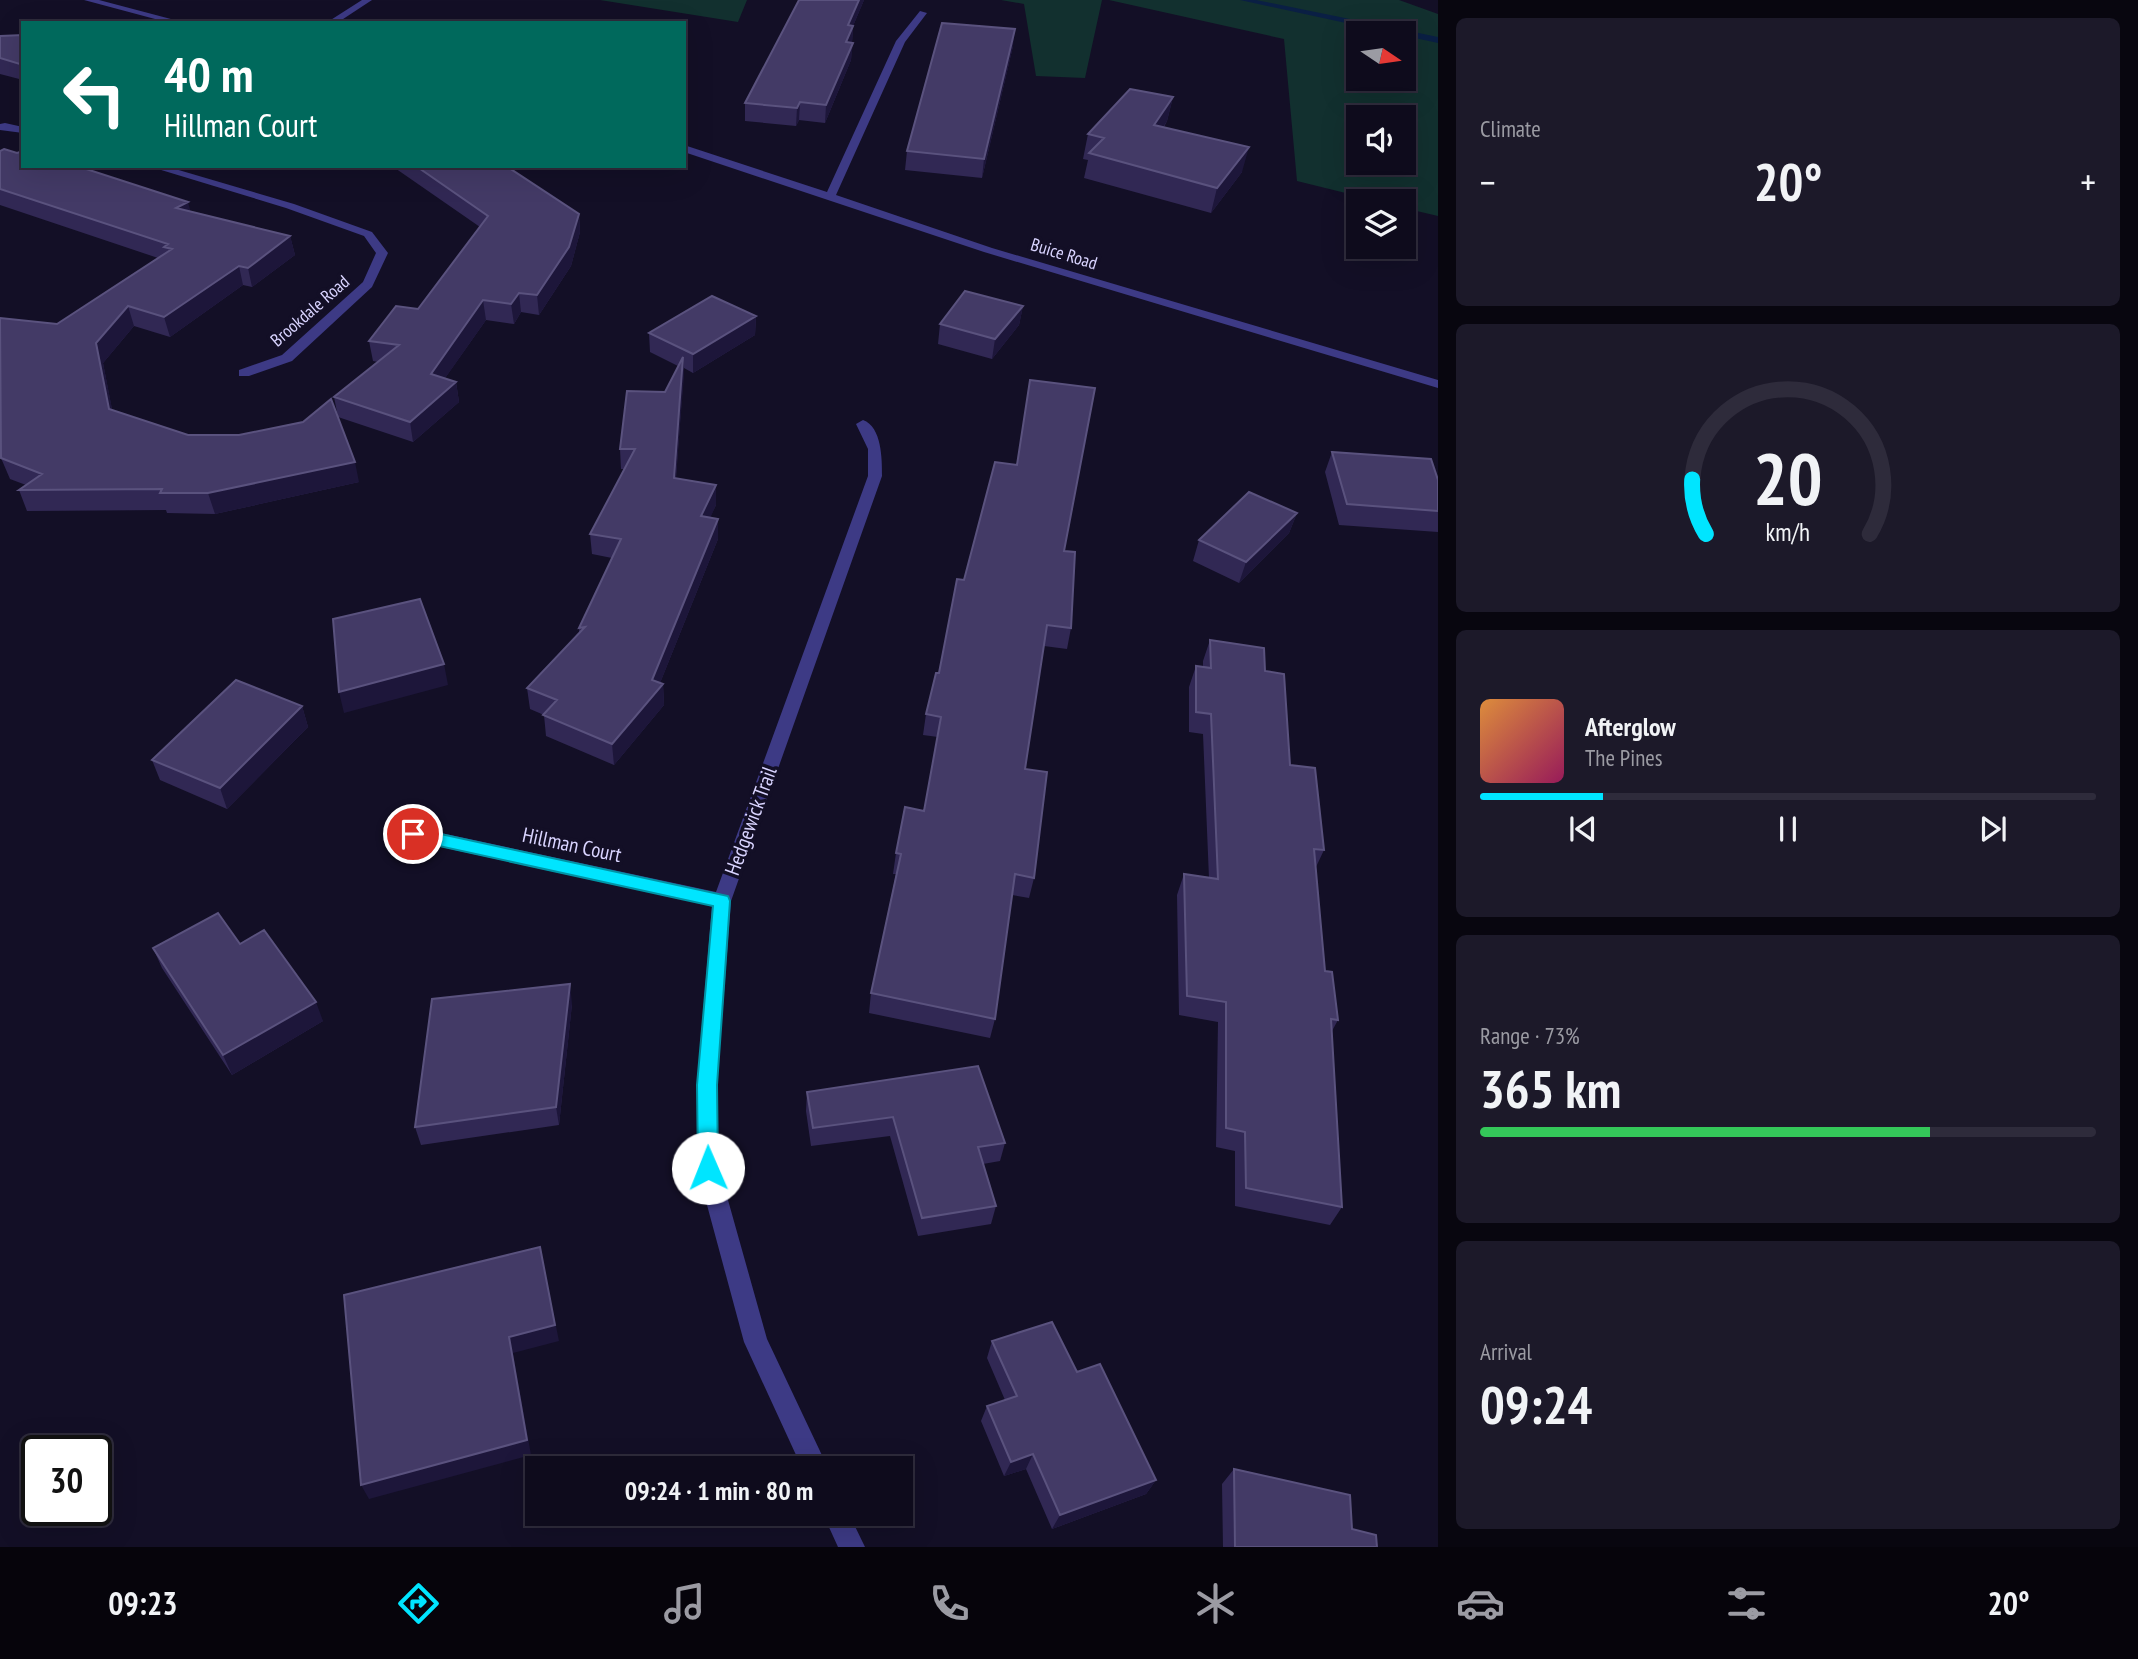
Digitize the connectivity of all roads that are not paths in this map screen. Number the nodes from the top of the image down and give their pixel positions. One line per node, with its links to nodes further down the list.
1 (88, 0): 4 (street)
2 (368, 0): 5 (street)
3 (923, 13): 10 (street)
4 (174, 21)
5 (333, 21)
6 (0, 127): 7 (street)
7 (21, 130)
8 (686, 149): 10 (street, Buice Road)
9 (160, 168): 11 (street, Brookdale Road)
10 (830, 197): 12 (street, Buice Road)
11 (244, 373)
12 (1438, 384)
13 (863, 424): 15 (street, Hedgewick Trail)
14 (413, 834): 15 (street, Hillman Court)
15 (722, 901): 16 (street, Hedgewick Trail)
16 (809, 1456)
17 (842, 1526): 18 (street)
18 (852, 1547)

